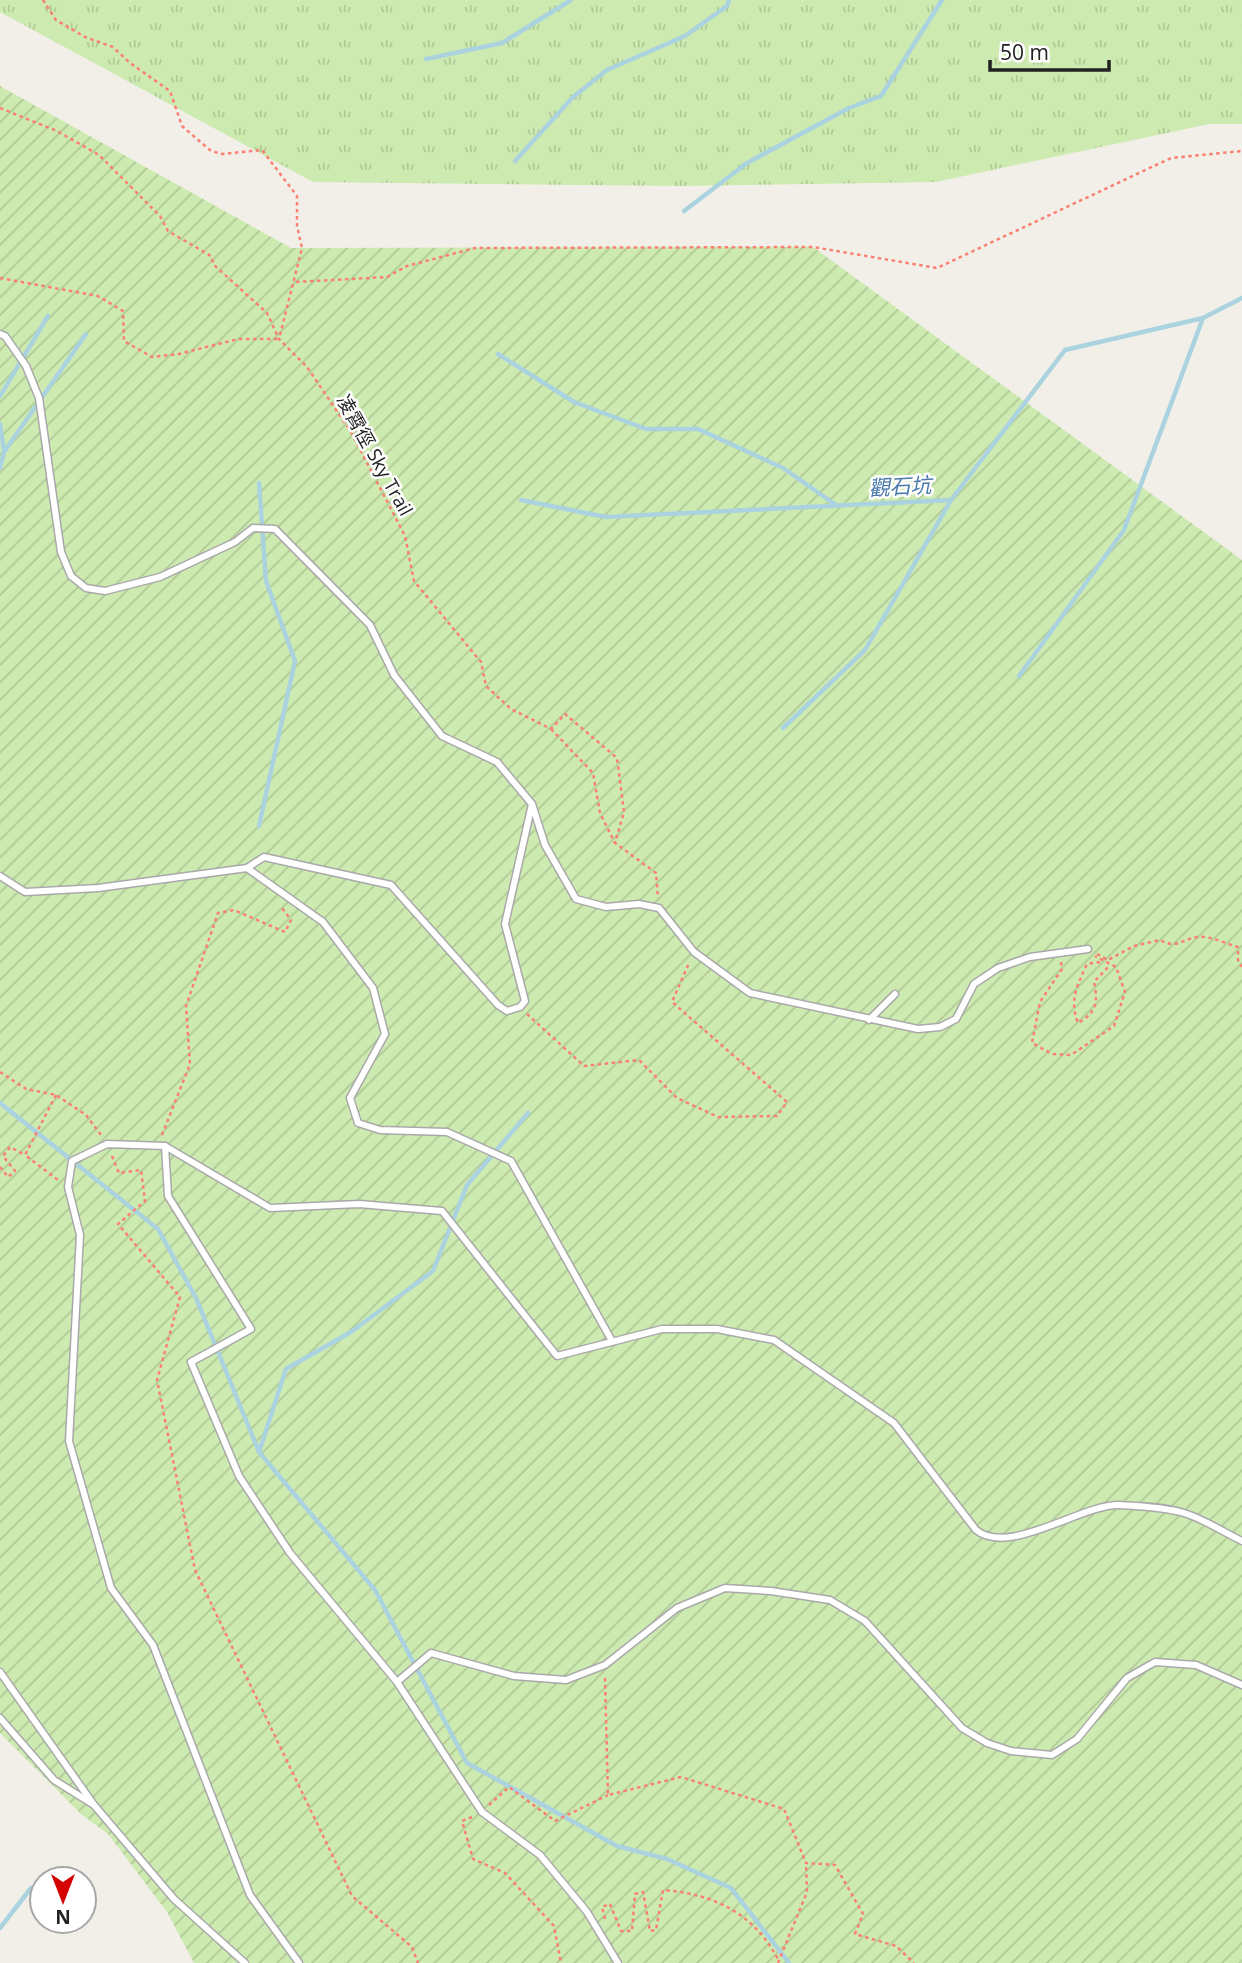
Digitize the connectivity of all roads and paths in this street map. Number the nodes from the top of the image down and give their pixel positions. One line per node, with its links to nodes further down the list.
1 (43, 0): 5 (path)
2 (0, 108): 7 (path, 凌霄徑 Sky Trail)
3 (1242, 151): 5 (path)
4 (0, 278): 7 (path)
5 (296, 282): 7 (path)
6 (0, 334): 9 (lane)
7 (279, 339): 8 (path, 凌霄徑 Sky Trail)
8 (551, 729): 10 (path); 10 (path)
9 (532, 804): 14 (lane); 22 (lane)
10 (615, 843): 14 (path)
11 (247, 868): 12 (lane); 22 (lane); 31 (lane)
12 (0, 876)
13 (277, 902): 27 (path)
14 (659, 908): 17 (lane)
15 (1088, 949): 16 (lane); 18 (path); 20 (path)
16 (1061, 951): 19 (path); 23 (lane)
17 (694, 952): 22 (path); 23 (lane)
18 (1101, 961): 19 (path); 19 (path)
19 (1110, 965)
20 (1242, 967)
21 (895, 994): 23 (lane)
22 (520, 1007)
23 (869, 1020)
24 (0, 1072): 25 (path)
25 (56, 1094): 26 (path); 28 (path)
26 (107, 1144): 27 (lane); 30 (lane); 46 (path)
27 (161, 1146): 31 (lane); 35 (lane)
28 (26, 1155): 29 (path); 30 (path)
29 (0, 1167)
30 (68, 1187): 45 (lane)
31 (612, 1341): 32 (lane)
32 (1242, 1541)
33 (605, 1665): 35 (lane); 36 (lane); 38 (path)
34 (0, 1672): 39 (lane)
35 (397, 1682): 40 (lane)
36 (1242, 1685)
37 (0, 1718): 39 (lane)
38 (608, 1794): 40 (path); 41 (path)
39 (94, 1804): 44 (lane)
40 (482, 1812): 42 (lane); 47 (path)
41 (806, 1863): 43 (path); 49 (path)
42 (601, 1937): 43 (path); 48 (lane)
43 (779, 1962)
44 (245, 1963)
45 (299, 1963)
46 (418, 1963)
47 (561, 1963)
48 (618, 1963)
49 (914, 1963)

